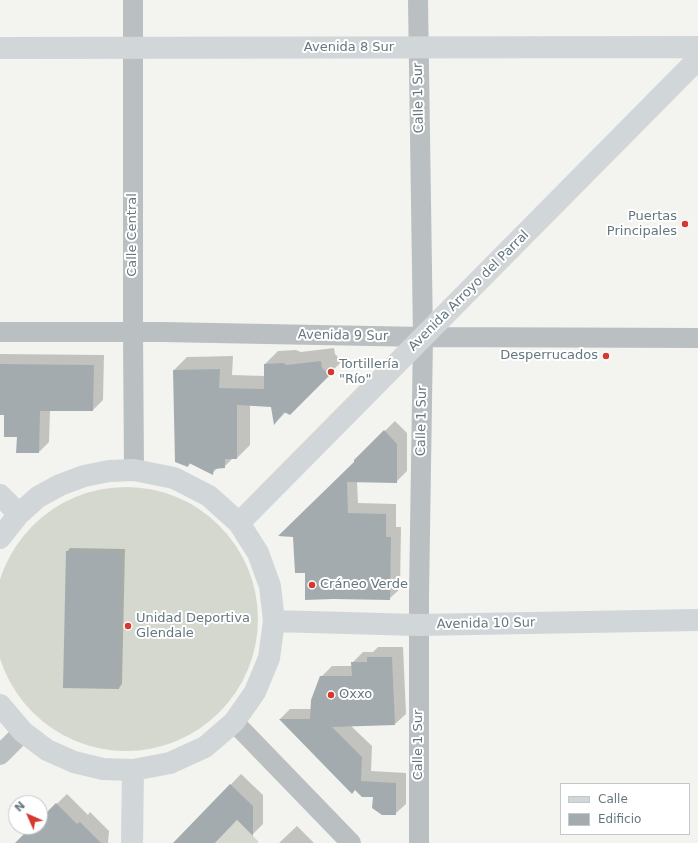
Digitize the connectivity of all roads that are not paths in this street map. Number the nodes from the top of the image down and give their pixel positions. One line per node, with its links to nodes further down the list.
1 (133, 0): 5 (street, Calle Central)
2 (418, 0): 6 (street, Calle 1 Sur)
3 (698, 47): 6 (main road, Avenida 8 Sur)
4 (0, 48): 5 (main road, Avenida 8 Sur)
5 (133, 48): 6 (main road, Avenida 8 Sur); 9 (street, Calle Central)
6 (418, 48): 10 (street, Calle 1 Sur)
7 (698, 60): 10 (main road, Avenida Arroyo del Parral)
8 (0, 332): 9 (street, Avenida 9 Sur)
9 (133, 332): 10 (street, Avenida 9 Sur); 12 (street, Calle Central)
10 (423, 337): 11 (street, Avenida 9 Sur); 15 (main road, Avenida Arroyo del Parral); 19 (street, Calle 1 Sur)
11 (698, 338)
12 (134, 470): 14 (main road); 15 (main road)
13 (0, 495): 14 (main road)
14 (19, 514): 16 (main road)
15 (239, 524): 18 (main road)
16 (0, 538)
17 (698, 620): 19 (main road, Avenida 10 Sur)
18 (274, 621): 19 (main road, Avenida 10 Sur); 21 (main road)
19 (418, 625): 27 (street, Calle 1 Sur)
20 (0, 705): 22 (main road)
21 (234, 722): 24 (main road); 26 (street)
22 (23, 732): 23 (street); 24 (main road)
23 (0, 755)
24 (133, 770): 25 (main road)
25 (132, 843)
26 (351, 843)
27 (419, 843)

